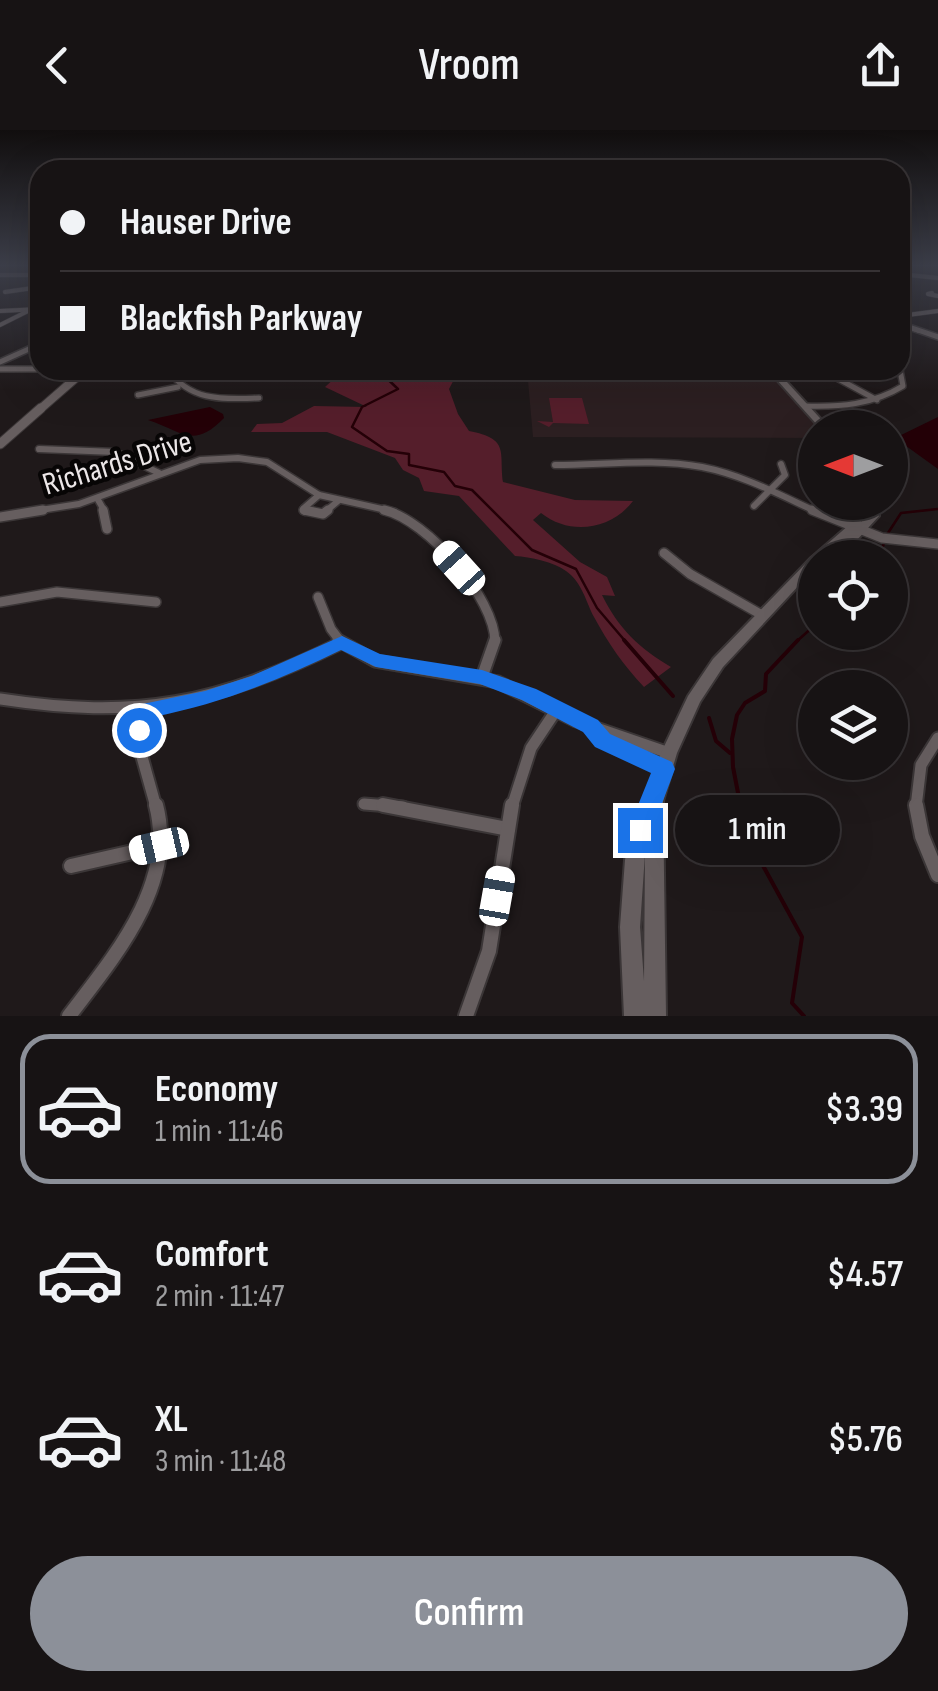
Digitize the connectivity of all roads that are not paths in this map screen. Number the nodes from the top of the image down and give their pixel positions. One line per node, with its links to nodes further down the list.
1 (30, 310): 2 (street); 5 (street)
2 (0, 311)
3 (938, 311): 4 (street)
4 (910, 315)
5 (0, 324)
6 (910, 327): 7 (street)
7 (938, 337)
8 (30, 350): 9 (street)
9 (0, 366): 10 (street)
10 (30, 368)
11 (74, 380): 22 (street)
12 (174, 380): 16 (street)
13 (781, 380): 20 (main road)
14 (840, 380): 19 (street)
15 (904, 380): 19 (street)
16 (178, 387): 17 (street); 18 (street)
17 (138, 395)
18 (259, 398)
19 (876, 400): 20 (street)
20 (805, 406): 21 (main road)
21 (809, 410)
22 (0, 444)
23 (38, 450): 26 (street)
24 (781, 464): 27 (street)
25 (555, 465): 27 (street)
26 (158, 474): 28 (street, Richards Drive); 29 (street, Richards Drive)
27 (769, 490): 31 (street); 35 (street)
28 (319, 496): 30 (street, Richards Drive); 30 (street)
29 (97, 498): 32 (street, Richards Drive); 36 (street)
30 (338, 501): 47 (street, Richards Drive)
31 (754, 506)
32 (0, 517)
33 (860, 520): 35 (main road)
34 (868, 520): 35 (main road)
35 (858, 528): 37 (main road); 38 (main road); 39 (street)
36 (107, 529)
37 (842, 540)
38 (848, 540)
39 (938, 544)
40 (664, 553): 45 (street)
41 (798, 584): 45 (main road)
42 (318, 597): 46 (street)
43 (0, 602): 44 (street)
44 (156, 602)
45 (762, 615): 52 (main road)
46 (342, 642): 47 (street); 50 (street)
47 (482, 677): 49 (street)
48 (0, 699): 50 (street)
49 (557, 709): 52 (street); 55 (street)
50 (145, 711): 56 (street)
51 (937, 745): 58 (street)
52 (667, 761): 53 (main road)
53 (654, 801): 61 (main road); 62 (main road)
54 (364, 804): 55 (street)
55 (508, 829): 60 (street)
56 (159, 846): 57 (street); 59 (street)
57 (70, 866)
58 (938, 875)
59 (69, 1016)
60 (466, 1016)
61 (635, 1016)
62 (656, 1016)

